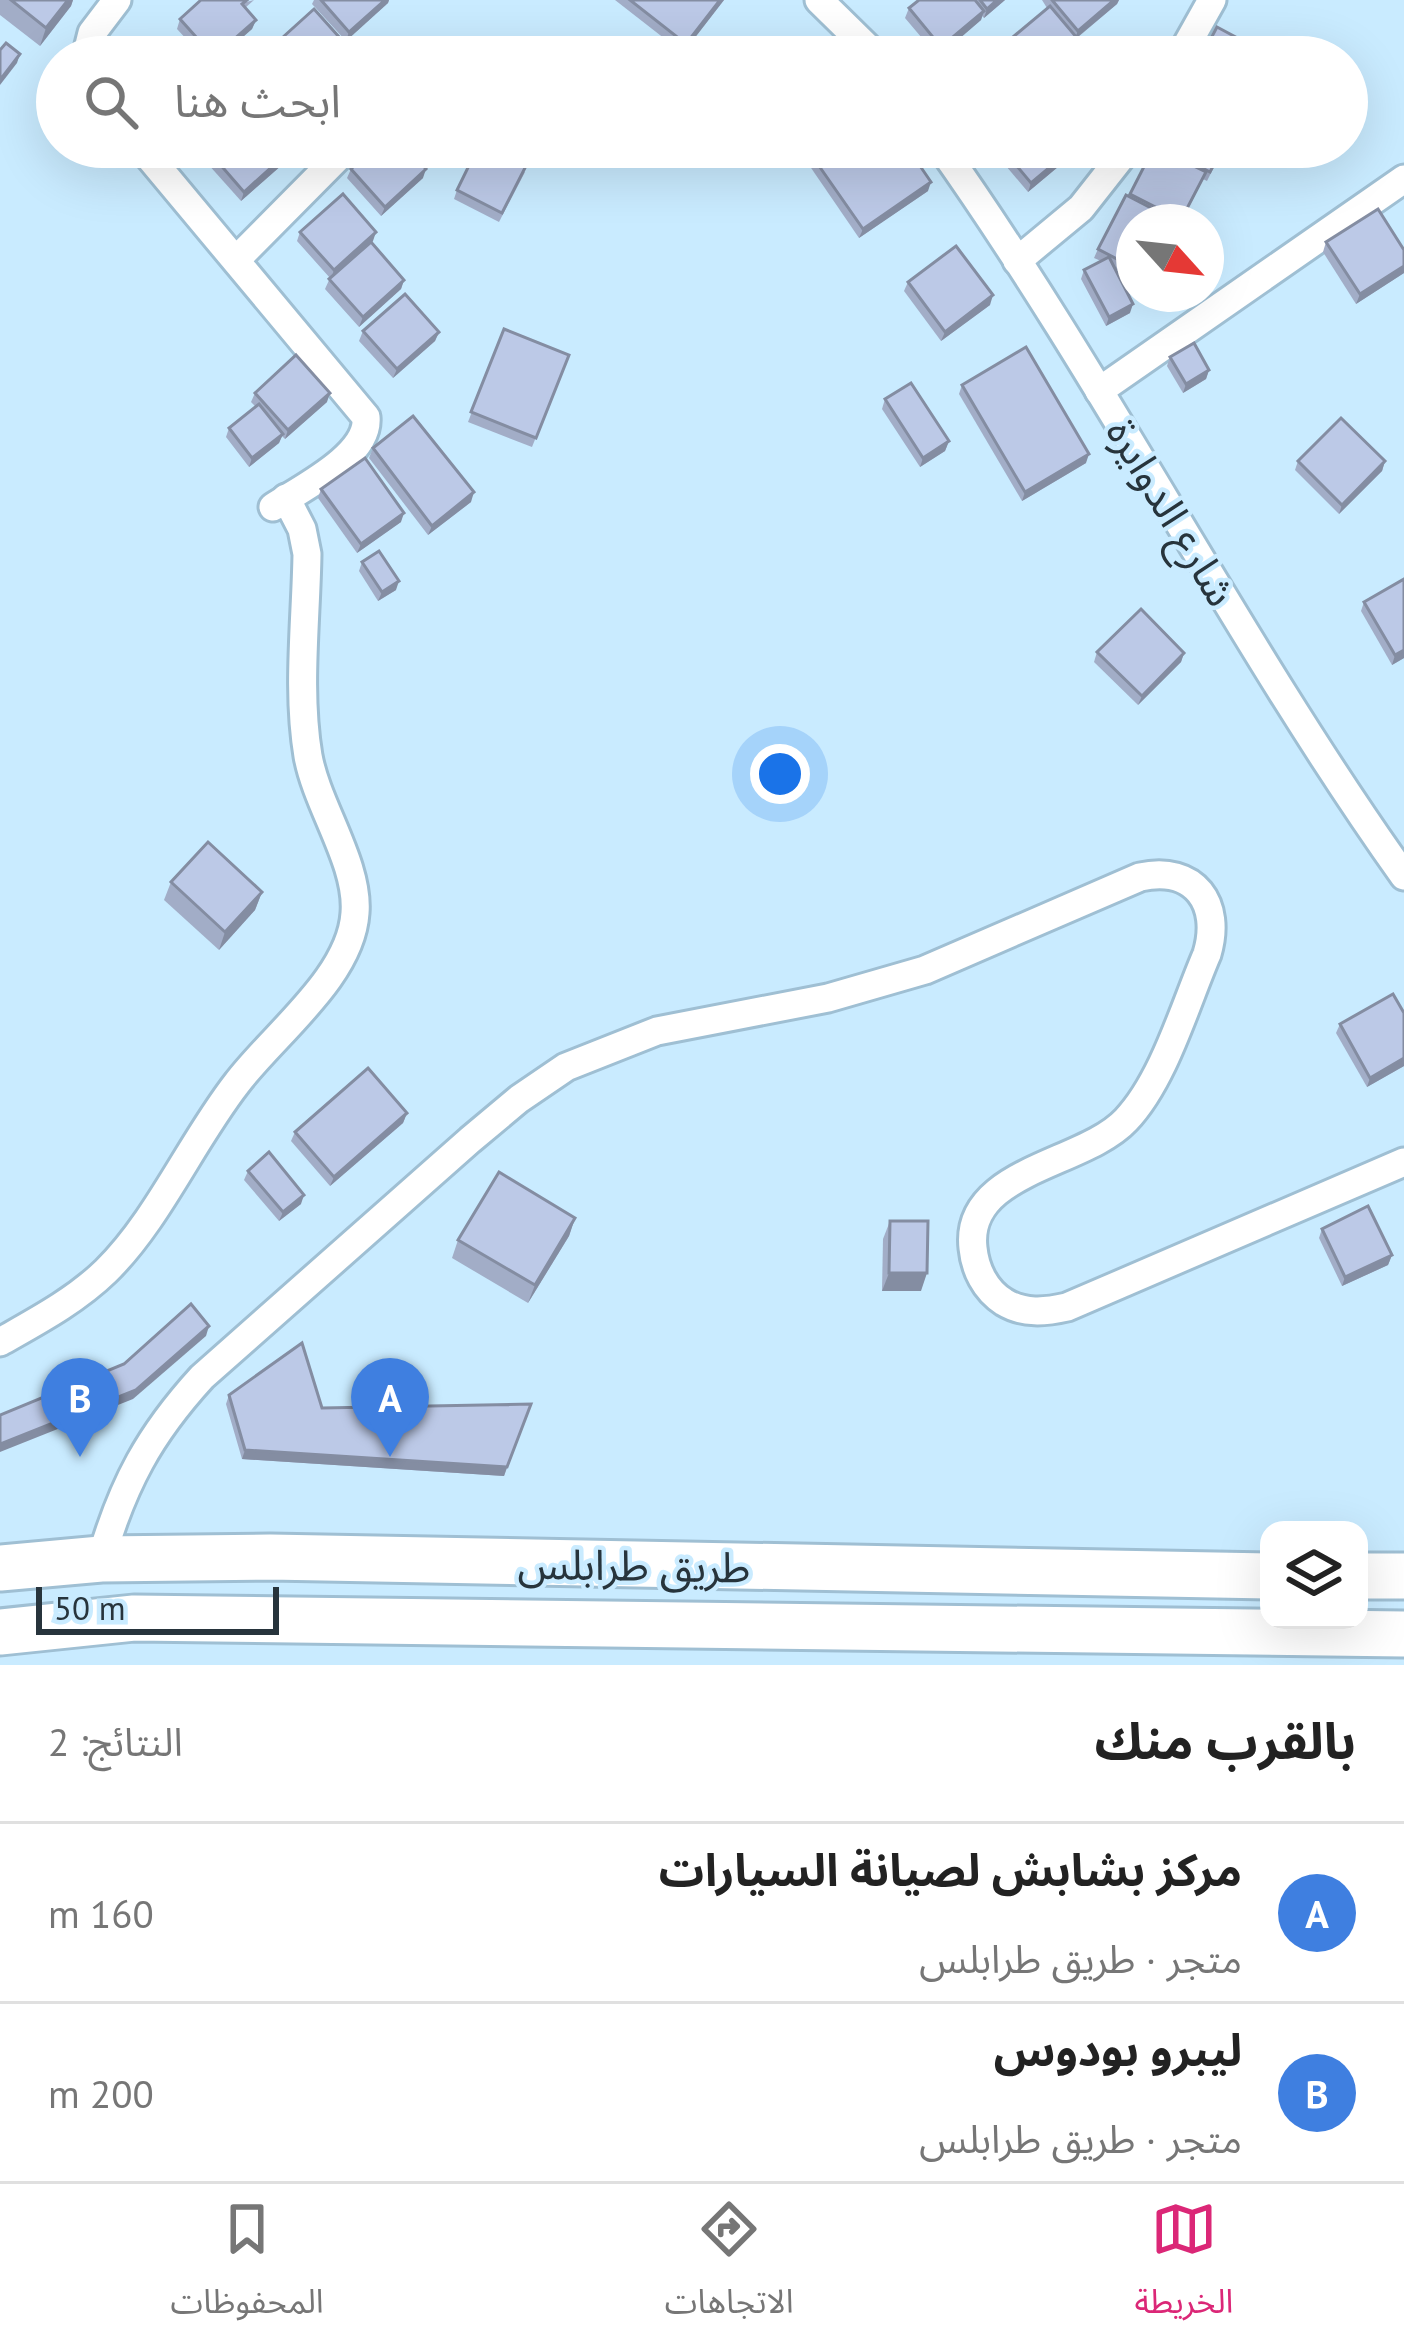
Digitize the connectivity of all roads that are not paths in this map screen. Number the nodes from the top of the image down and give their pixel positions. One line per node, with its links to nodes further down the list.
1 (117, 0): 6 (street)
2 (818, 0): 5 (street)
3 (862, 0): 5 (street)
4 (1212, 0): 8 (street)
5 (842, 21): 7 (street)
6 (91, 36)
7 (857, 36)
8 (1192, 36)
9 (159, 168): 14 (street)
10 (328, 168): 14 (street)
11 (955, 168): 15 (street, شارع الدوايرة)
12 (1113, 168): 15 (street)
13 (1404, 179): 16 (street)
14 (236, 260): 19 (street)
15 (1017, 261): 16 (street, شارع الدوايرة)
16 (1099, 392): 17 (street, شارع الدوايرة)
17 (1404, 876)
18 (1404, 1162): 20 (street)
19 (0, 1342)
20 (101, 1558): 21 (highway, طريق طرابلس); 22 (highway, طريق طرابلس)
21 (0, 1568)
22 (1260, 1576)
23 (1368, 1576): 24 (highway)
24 (1404, 1576)
25 (0, 1632): 26 (highway)
26 (1404, 1634)

